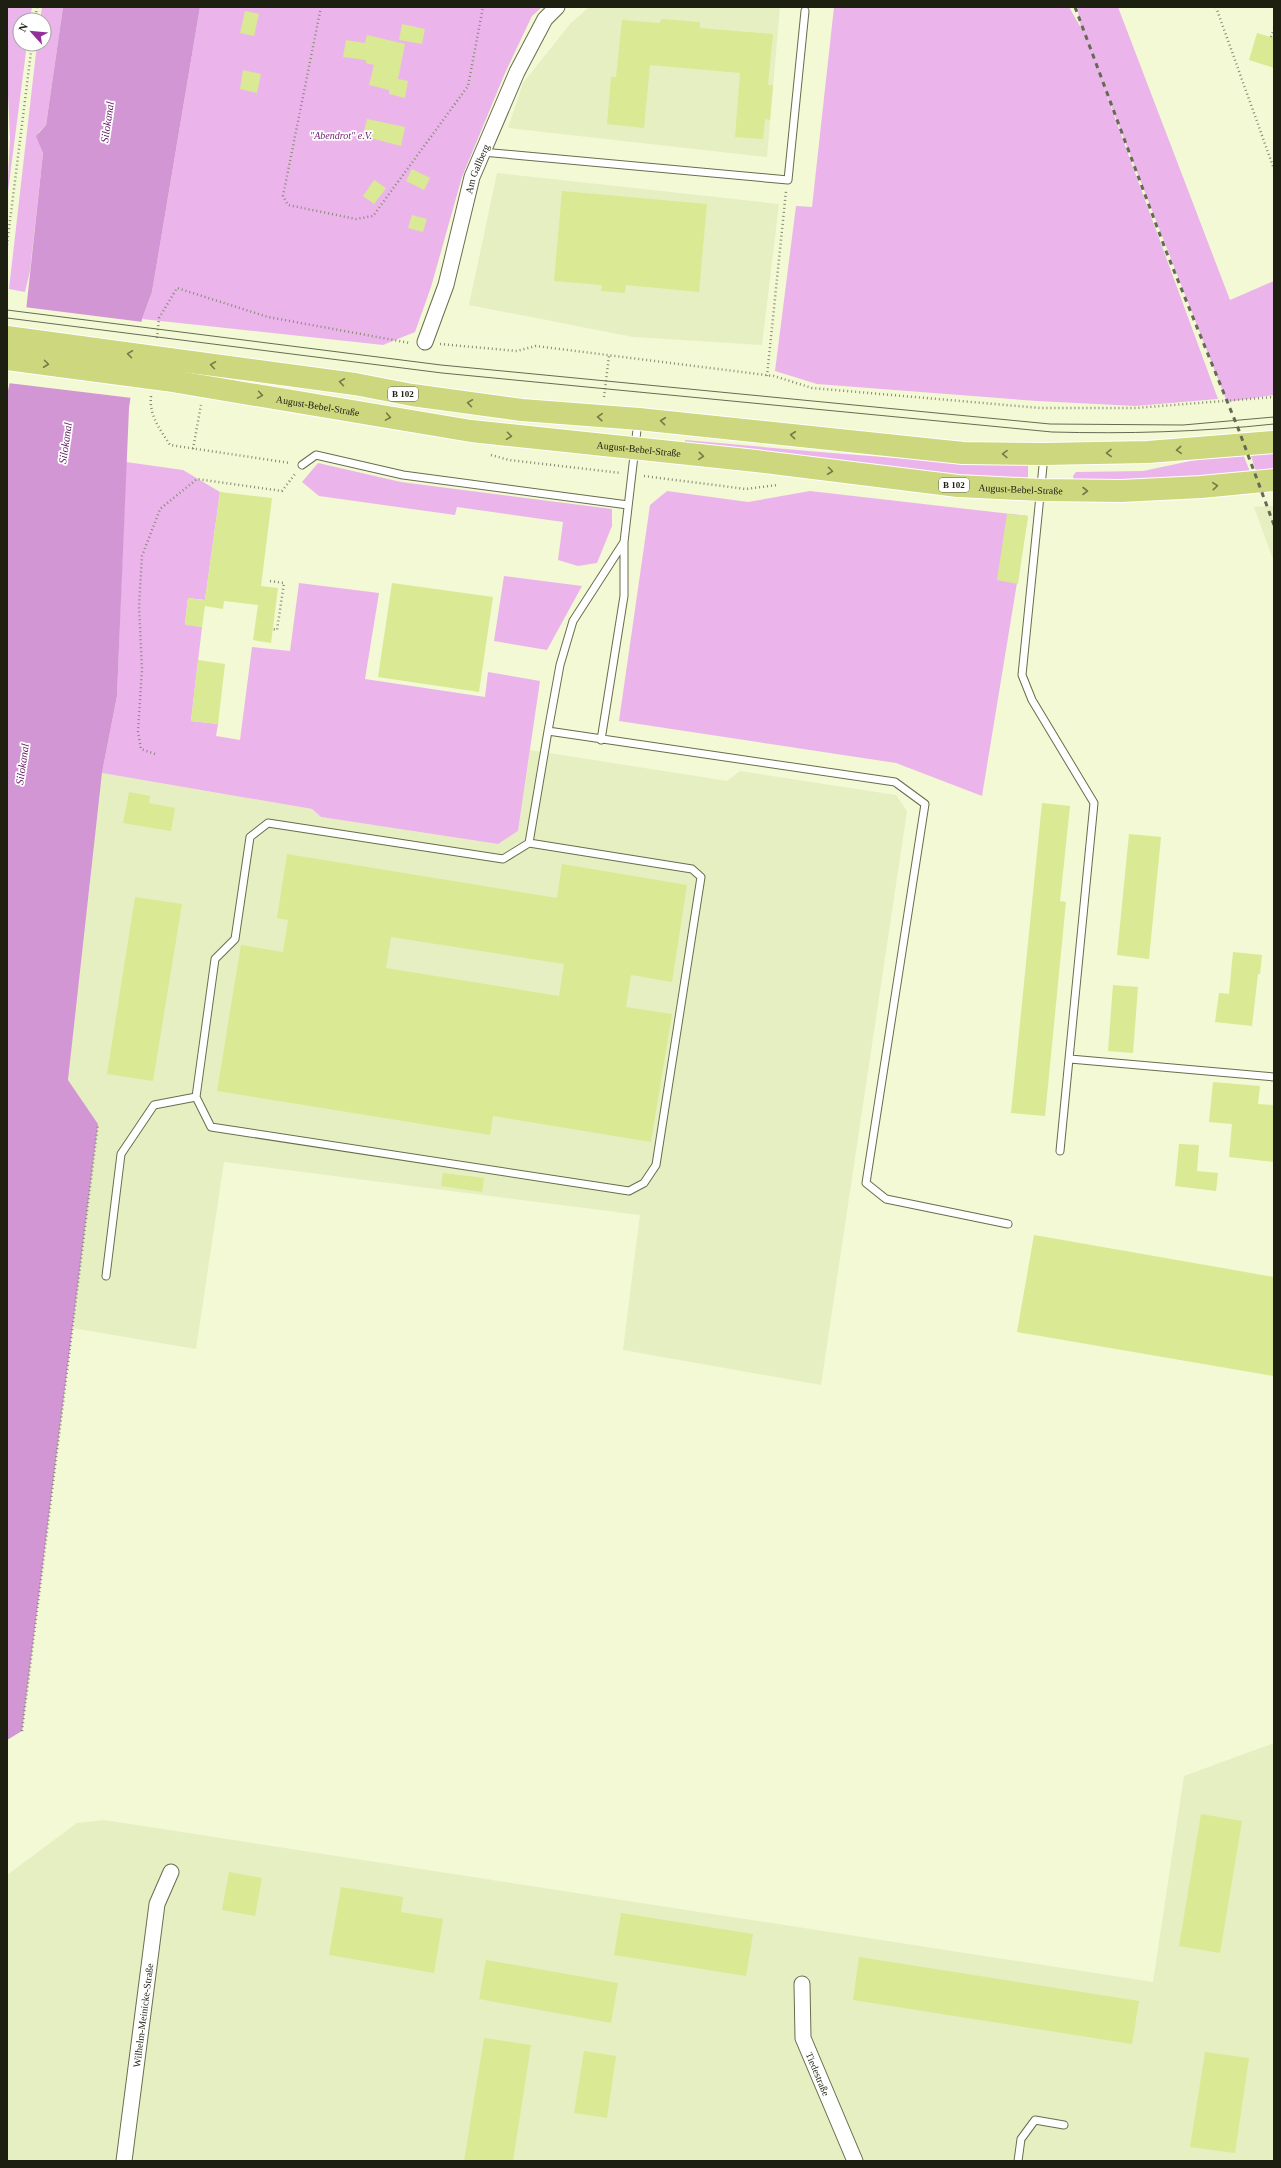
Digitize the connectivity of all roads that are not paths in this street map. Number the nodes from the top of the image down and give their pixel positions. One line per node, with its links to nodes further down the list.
1 (557, 7): 3 (street, Am Gallberg)
2 (805, 11): 3 (lane)
3 (482, 152): 5 (street, Am Gallberg)
4 (7, 337): 7 (main road, August-Bebel-Straße / B 102, one-way to 4, bridge)
5 (425, 342)
6 (7, 359): 7 (main road, August-Bebel-Straße / B 102, one-way to 7, bridge)
7 (168, 370): 8 (main road, August-Bebel-Straße / B 102, one-way to 7); 10 (main road, August-Bebel-Straße / B 102, one-way to 10)
8 (639, 419): 10 (lane); 11 (main road, August-Bebel-Straße / B 102, one-way to 8)
9 (1274, 442): 11 (main road, August-Bebel-Straße / B 102, one-way to 11)
10 (635, 450): 14 (main road, August-Bebel-Straße / B 102, one-way to 14); 15 (lane)
11 (1044, 454): 14 (lane)
12 (302, 465): 15 (lane)
13 (1274, 480): 14 (main road, August-Bebel-Straße / B 102, one-way to 13)
14 (1041, 490): 20 (lane)
15 (628, 505): 16 (lane)
16 (624, 542): 17 (lane); 18 (lane)
17 (548, 731): 18 (lane); 19 (lane)
18 (601, 740): 24 (lane)
19 (529, 843): 22 (lane); 22 (lane)
20 (1070, 1059): 21 (lane); 23 (lane)
21 (1274, 1077)
22 (196, 1097): 25 (lane)
23 (1060, 1151)
24 (1008, 1224)
25 (106, 1276)
26 (171, 1872): 29 (street, Wilhelm-Meinicke-Straße)
27 (802, 1984): 30 (street, Tiedestraße)
28 (1064, 2124): 31 (lane)
29 (124, 2161)
30 (855, 2161)
31 (1018, 2161)

